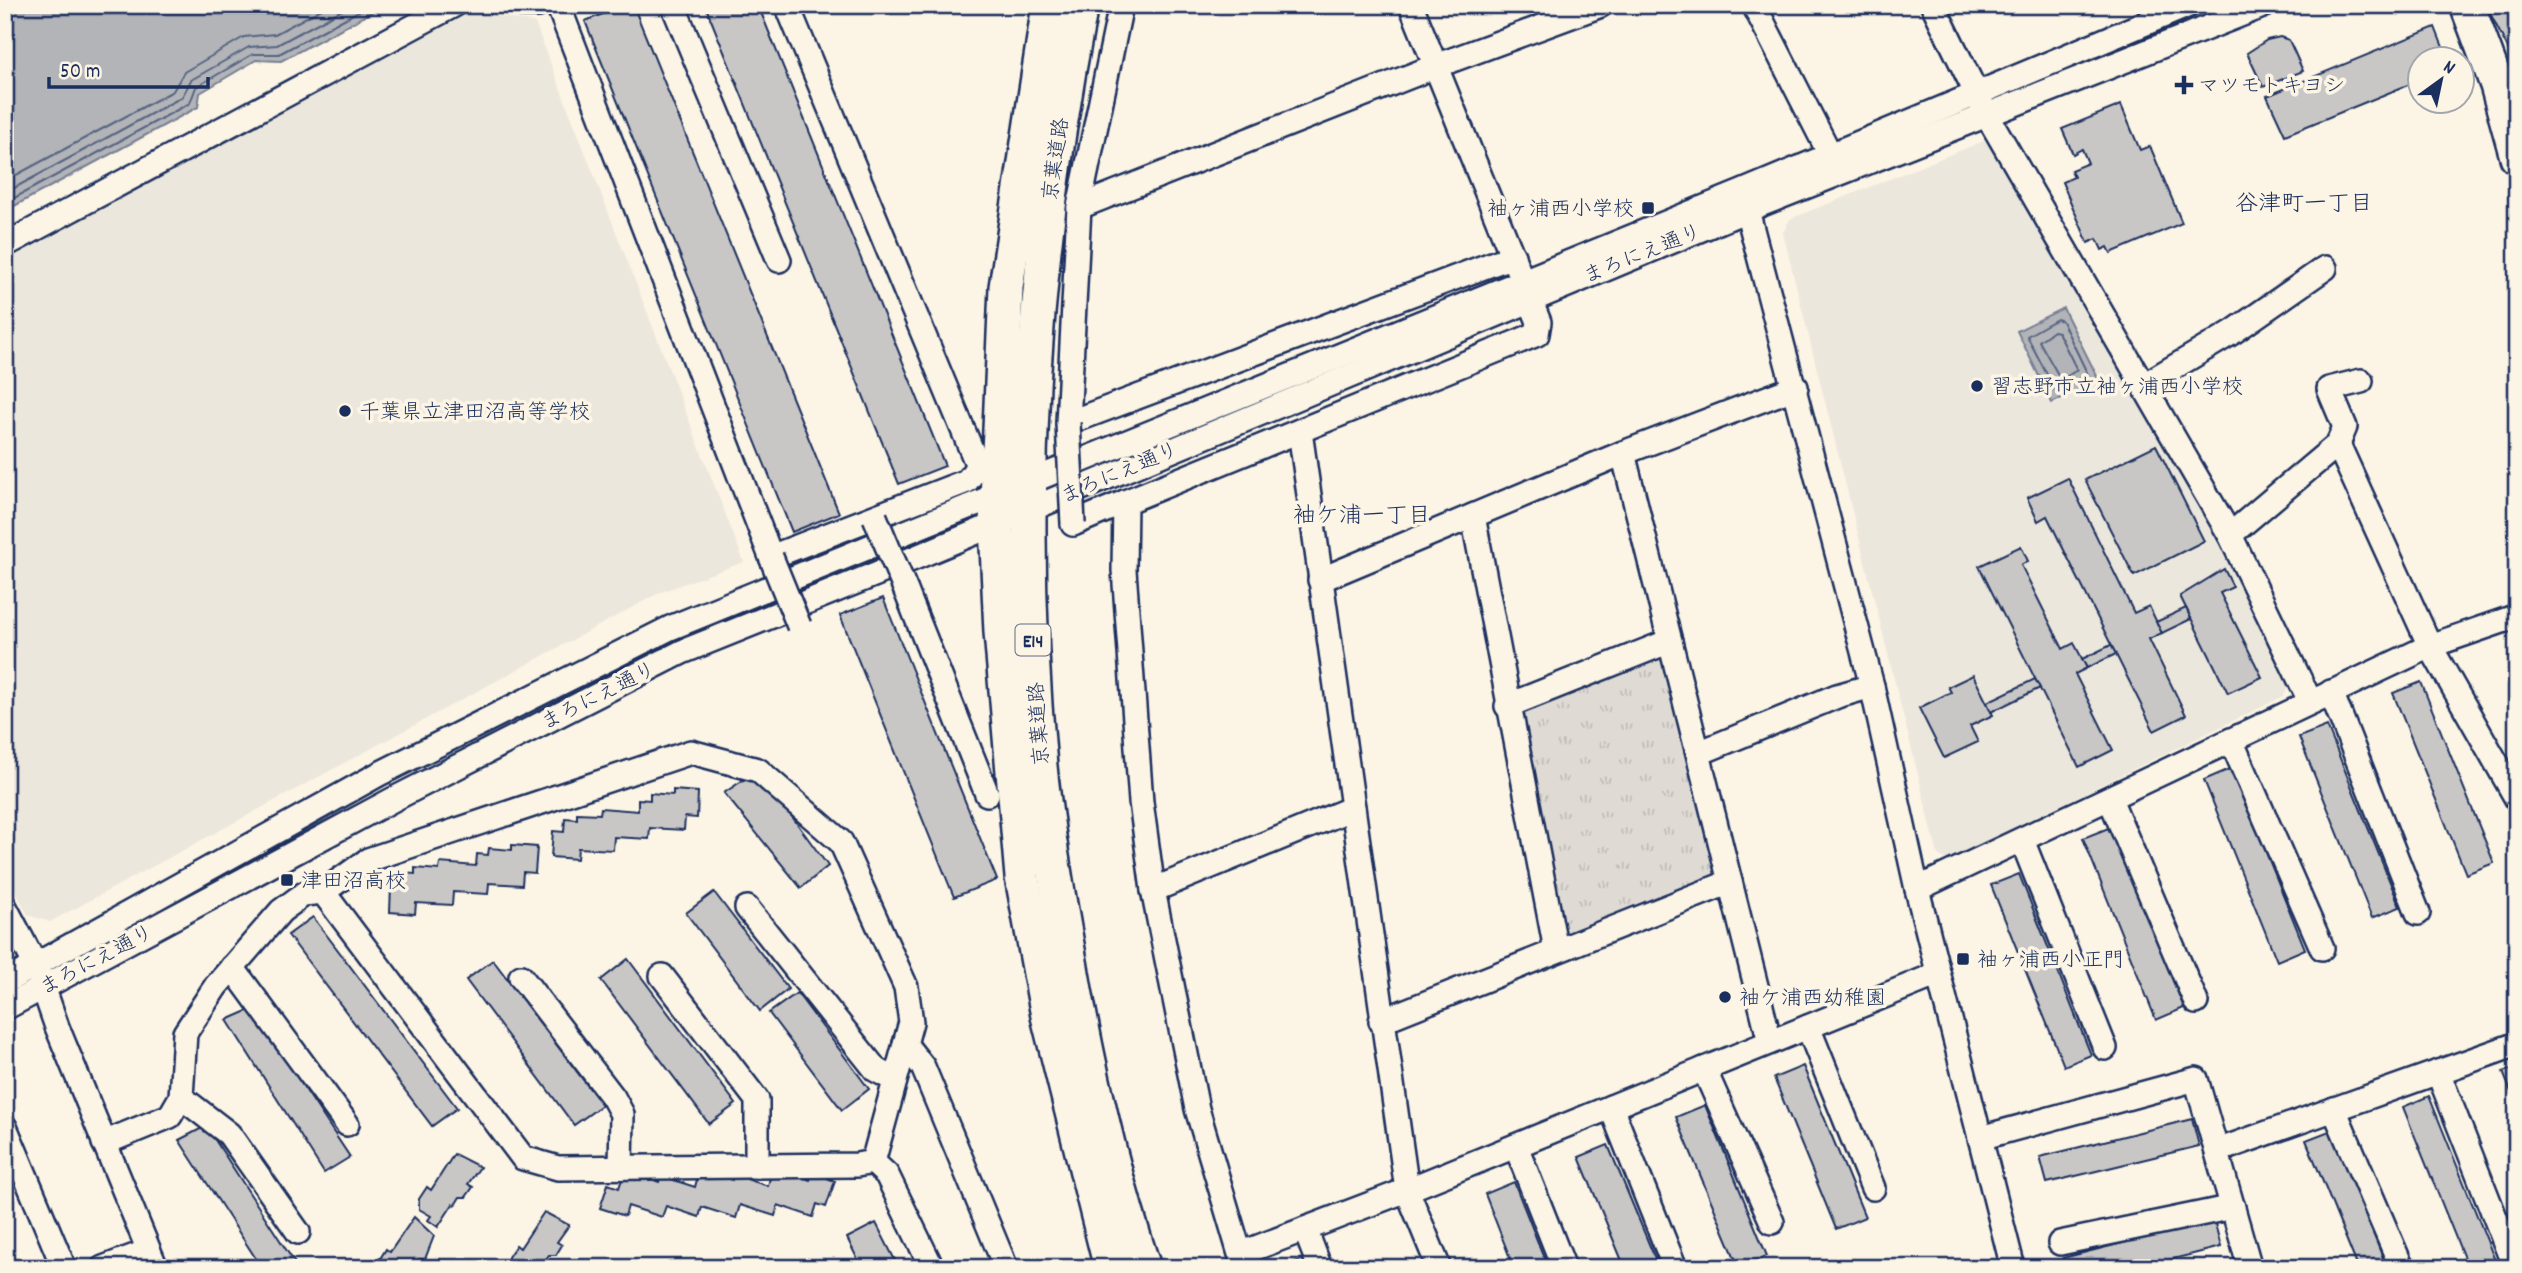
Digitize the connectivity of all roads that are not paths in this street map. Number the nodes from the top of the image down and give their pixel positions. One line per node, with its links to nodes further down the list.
1 (454, 5): 25 (street)
2 (525, 5): 3 (street)
3 (538, 5)
4 (558, 5): 43 (street)
5 (673, 5): 27 (street)
6 (787, 5): 41 (street)
7 (1049, 5): 39 (highway, 京葉道路 / E14)
8 (1081, 5): 37 (highway, 京葉道路 / E14)
9 (1121, 5): 24 (street)
10 (1411, 5): 17 (street)
11 (1601, 5): 17 (street)
12 (1754, 5): 22 (street)
13 (1933, 5): 18 (street)
14 (2189, 5): 18 (street, まろにえ通り)
15 (2265, 5): 20 (street, まろにえ通り)
16 (2467, 5): 19 (highway)
17 (1436, 66): 24 (street); 26 (street)
18 (1976, 94): 20 (street); 22 (street, まろにえ通り)
19 (2510, 106): 21 (highway)
20 (1987, 115): 22 (street, まろにえ通り); 31 (street)
21 (2517, 157)
22 (1835, 163): 23 (street, まろにえ通り)
23 (1744, 201): 29 (street, まろにえ通り); 32 (street)
24 (1079, 207): 33 (street)
25 (5, 245)
26 (1513, 256): 29 (street); 33 (street)
27 (779, 260)
28 (2325, 268): 31 (street)
29 (1527, 290): 34 (street); 37 (street, まろにえ通り)
30 (2361, 381): 35 (street)
31 (2144, 385): 42 (street)
32 (1796, 387): 36 (street); 49 (street)
33 (1068, 424): 38 (street, bridge)
34 (1300, 430): 38 (street); 44 (street)
35 (2338, 444): 42 (street); 48 (street)
36 (1623, 453): 40 (street); 47 (street)
37 (1029, 495): 39 (street, まろにえ通り); 112 (highway, 京葉道路 / E14)
38 (1125, 502): 62 (street)
39 (996, 509): 72 (street, まろにえ通り); 111 (highway, 京葉道路 / E14)
40 (1473, 516): 44 (street); 52 (street)
41 (875, 517): 43 (street); 55 (street, bridge)
42 (2230, 535): 51 (street)
43 (771, 557): 46 (street, bridge)
44 (1320, 580): 58 (street)
45 (2517, 616): 48 (street)
46 (799, 626)
47 (1670, 641): 52 (street); 54 (street)
48 (2430, 646): 50 (street); 57 (street)
49 (1872, 686): 54 (street); 61 (street)
50 (2331, 692): 51 (street); 66 (street)
51 (2310, 701): 53 (street)
52 (1507, 706): 68 (street)
53 (2231, 740): 56 (street); 67 (street)
54 (1699, 753): 60 (street)
55 (987, 794)
56 (2110, 799): 59 (street); 75 (street)
57 (2517, 799)
58 (1353, 808): 62 (street); 77 (street)
59 (2022, 840): 61 (street); 82 (street)
60 (1730, 882): 68 (street); 79 (street)
61 (1917, 889): 70 (street)
62 (1153, 890): 102 (street)
63 (323, 892): 69 (street); 80 (street); 97 (street)
64 (5, 907): 72 (street)
65 (747, 908): 85 (street)
66 (2418, 913)
67 (2322, 948)
68 (1556, 950): 77 (street)
69 (232, 967): 86 (street); 89 (street)
70 (1938, 975): 78 (street); 91 (street)
71 (662, 976): 96 (street)
72 (39, 977): 74 (street, まろにえ通り); 76 (street, まろにえ通り); 92 (street)
73 (521, 977): 97 (street)
74 (5, 982)
75 (2196, 1002)
76 (5, 1008)
77 (1381, 1021): 99 (street)
78 (1808, 1027): 79 (street); 98 (street)
79 (1770, 1042): 83 (street)
80 (905, 1044): 85 (street); 110 (street)
81 (2517, 1044): 84 (street)
82 (2105, 1048)
83 (1704, 1069): 87 (street); 101 (street)
84 (2438, 1072): 88 (street); 119 (street)
85 (893, 1079): 95 (street)
86 (181, 1097): 92 (street); 103 (street)
87 (1611, 1107): 93 (street); 106 (street)
88 (2334, 1109): 94 (street); 118 (street)
89 (347, 1124)
90 (5, 1127): 107 (street)
91 (1980, 1138): 94 (street); 116 (street)
92 (104, 1143): 105 (street)
93 (1516, 1146): 99 (street); 115 (street)
94 (2217, 1151): 100 (street)
95 (873, 1162): 96 (street); 109 (street)
96 (757, 1166): 97 (street)
97 (621, 1167)
98 (1873, 1188)
99 (1407, 1190): 102 (street); 114 (street)
100 (2233, 1208): 104 (street); 117 (street)
101 (1772, 1222)
102 (1305, 1229): 113 (street)
103 (298, 1232)
104 (2060, 1243)
105 (152, 1259): 108 (street)
106 (1673, 1263)
107 (64, 1268)
108 (103, 1268)
109 (932, 1268)
110 (1006, 1268)
111 (1111, 1268)
112 (1144, 1268)
113 (1320, 1268)
114 (1439, 1268)
115 (1564, 1268)
116 (2013, 1268)
117 (2250, 1268)
118 (2402, 1268)
119 (2515, 1268)

